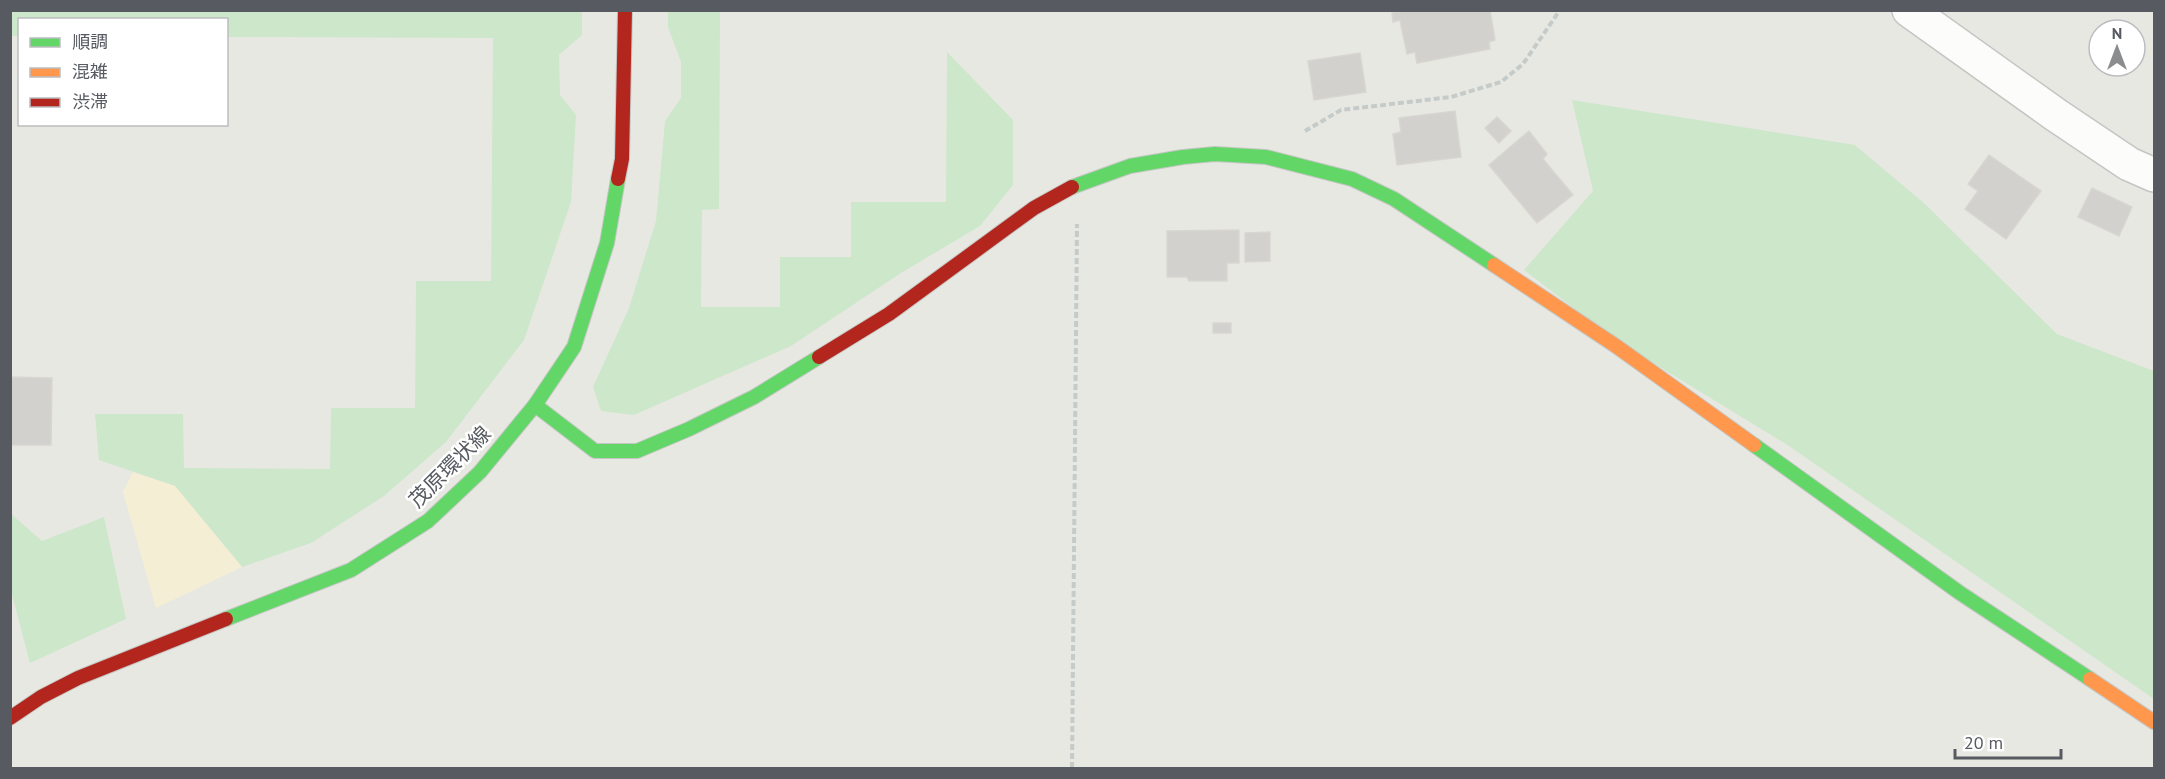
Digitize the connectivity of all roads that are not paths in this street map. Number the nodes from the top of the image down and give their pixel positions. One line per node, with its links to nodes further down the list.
1 (625, 10): 4 (street, 茂原環状線)
2 (1909, 10): 3 (street)
3 (2154, 175)
4 (535, 405): 5 (street, 茂原環状線); 6 (street)
5 (10, 718)
6 (2154, 722)

